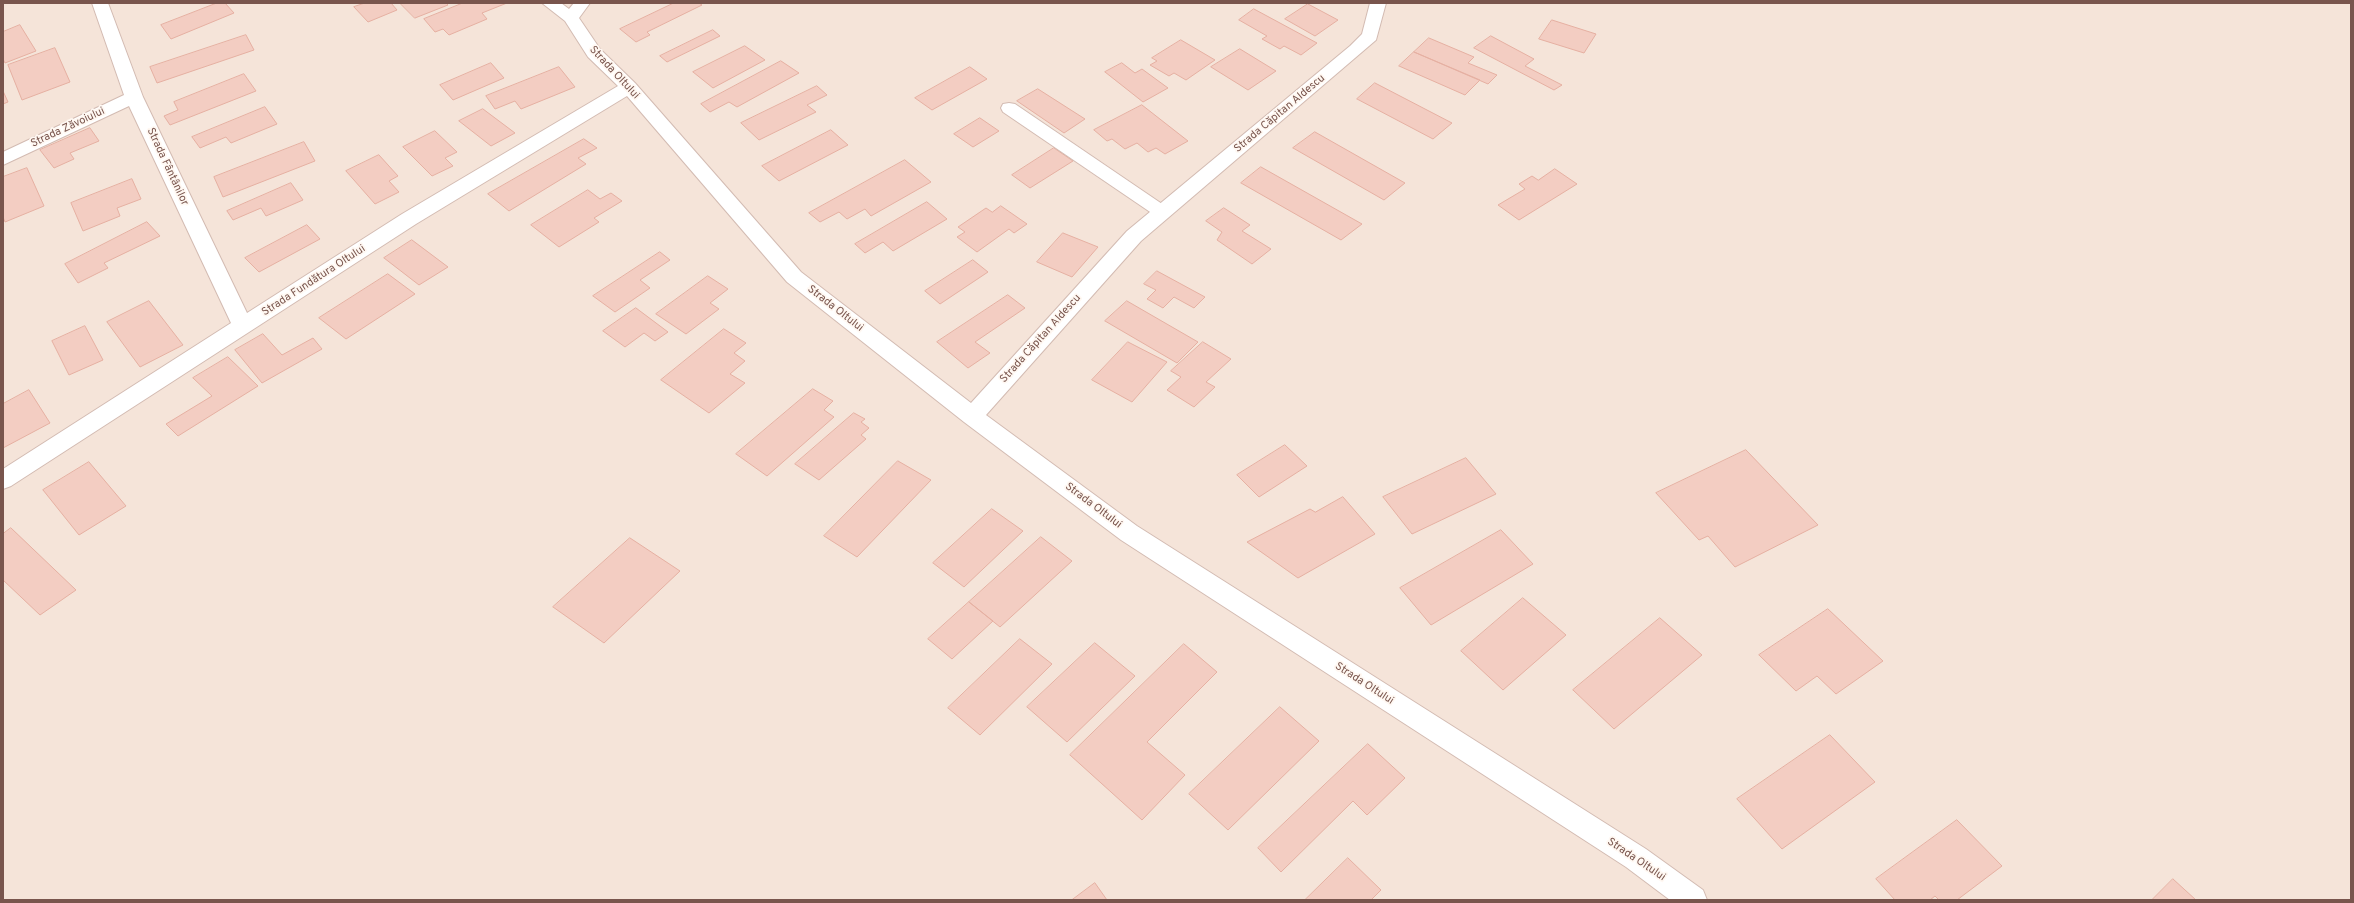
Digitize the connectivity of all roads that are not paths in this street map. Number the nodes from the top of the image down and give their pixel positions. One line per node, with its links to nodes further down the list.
1 (100, 3): 6 (street, Strada Fântânilor)
2 (550, 3): 4 (street, Strada Oltului)
3 (1378, 3): 9 (street, Strada Căpitan Aldescu)
4 (576, 11): 5 (street, Strada Oltului)
5 (629, 87): 10 (street, Strada Fundătura Oltului); 11 (street, Strada Oltului)
6 (134, 97): 8 (street, Strada Zăvoiului); 10 (street, Strada Fântânilor)
7 (1009, 108): 9 (lane)
8 (3, 159)
9 (1162, 212): 11 (street, Strada Căpitan Aldescu)
10 (243, 326): 12 (street, Strada Fundătura Oltului)
11 (972, 416): 13 (street, Strada Oltului)
12 (3, 480)
13 (1693, 900)

